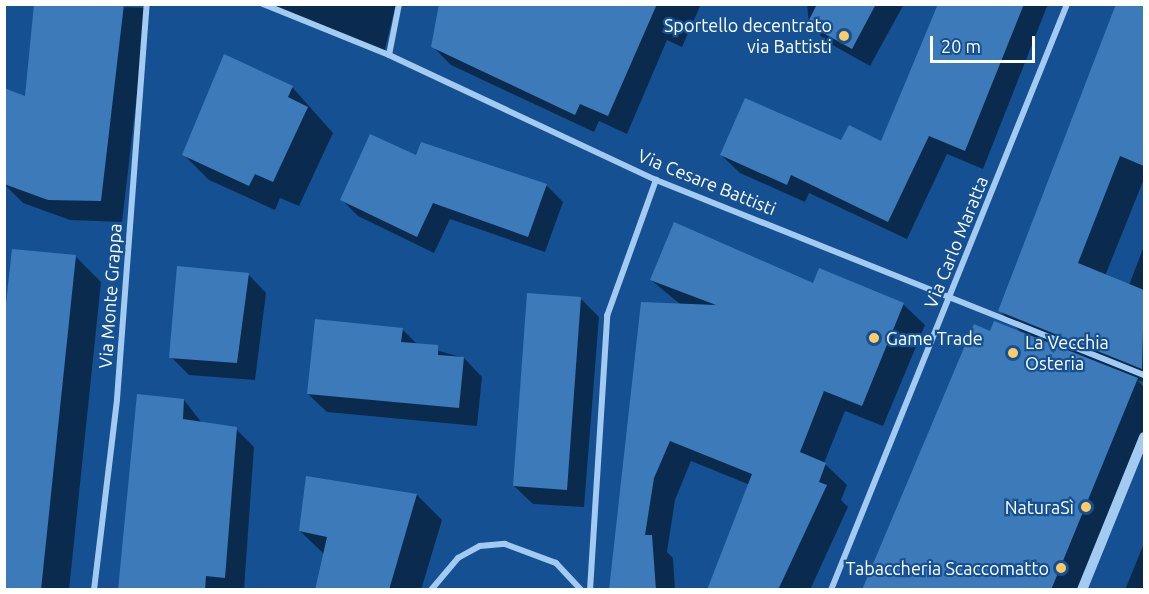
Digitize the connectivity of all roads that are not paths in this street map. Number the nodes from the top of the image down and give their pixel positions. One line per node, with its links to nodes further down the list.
1 (147, 4): 10 (street, Via Monte Grappa)
2 (263, 4): 5 (street, Via Cesare Battisti)
3 (399, 4): 5 (street)
4 (1067, 4): 7 (street, Via Carlo Maratta)
5 (389, 55): 6 (street, Via Cesare Battisti)
6 (656, 180): 7 (street, Via Cesare Battisti); 13 (street)
7 (951, 295): 8 (street, Via Cesare Battisti); 14 (street, Via Carlo Maratta)
8 (1144, 375)
9 (1144, 437): 15 (street)
10 (94, 590)
11 (431, 590): 12 (street)
12 (581, 590)
13 (590, 590)
14 (831, 590)
15 (1082, 590)

